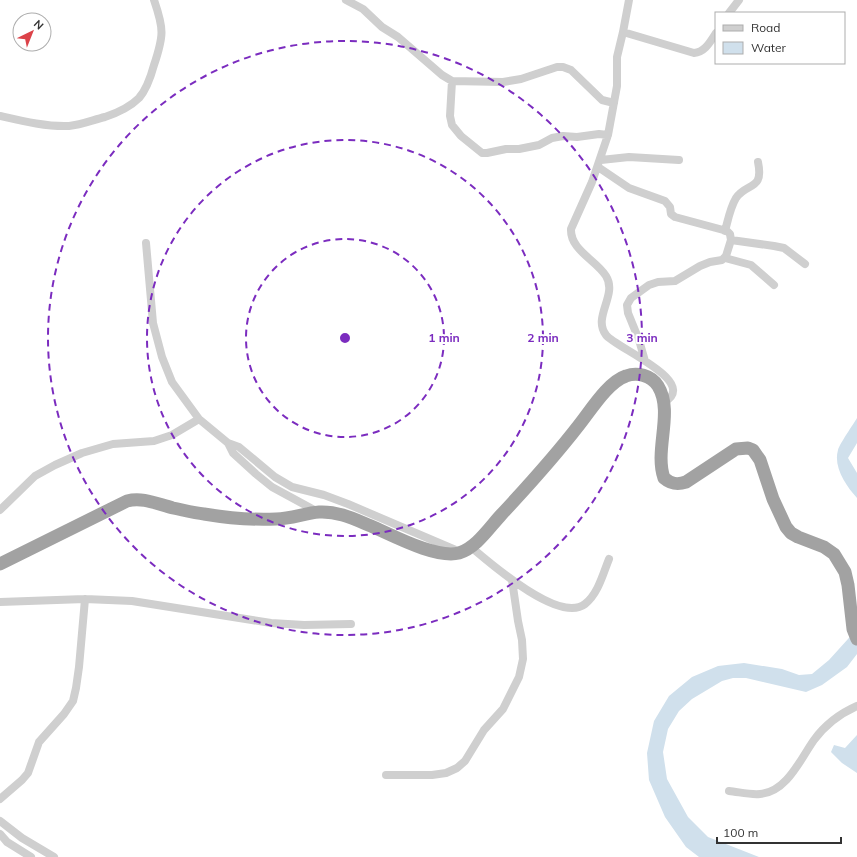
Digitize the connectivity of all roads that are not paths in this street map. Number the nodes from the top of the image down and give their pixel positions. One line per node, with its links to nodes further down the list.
1 (154, 0): 10 (street)
2 (346, 0): 8 (street)
3 (629, 0): 6 (street)
4 (739, 0): 5 (street)
5 (729, 12)
6 (623, 32): 7 (street); 9 (street)
7 (715, 35)
8 (452, 81): 9 (street); 11 (street)
9 (614, 103): 11 (street)
10 (0, 116)
11 (608, 135): 14 (street)
12 (679, 160): 14 (street)
13 (758, 162): 15 (street)
14 (599, 163): 15 (street); 21 (street)
15 (725, 231): 16 (street)
16 (731, 240): 18 (street); 19 (street)
17 (146, 243): 23 (street)
18 (725, 258): 20 (street); 21 (street)
19 (805, 264)
20 (774, 285)
21 (645, 361): 22 (street)
22 (664, 402): 27 (highway); 34 (highway)
23 (198, 419): 24 (street); 25 (street)
24 (228, 443): 26 (street); 27 (street)
25 (0, 510)
26 (318, 512): 27 (highway); 29 (highway)
27 (466, 550): 30 (street)
28 (609, 559): 30 (street)
29 (0, 564)
30 (512, 580): 36 (street)
31 (85, 599): 32 (street); 33 (street); 38 (street)
32 (0, 602)
33 (351, 624)
34 (857, 639)
35 (857, 706): 37 (street)
36 (386, 775)
37 (729, 792)
38 (0, 799)
39 (0, 821): 42 (street)
40 (0, 834): 41 (street)
41 (31, 857)
42 (54, 857)

